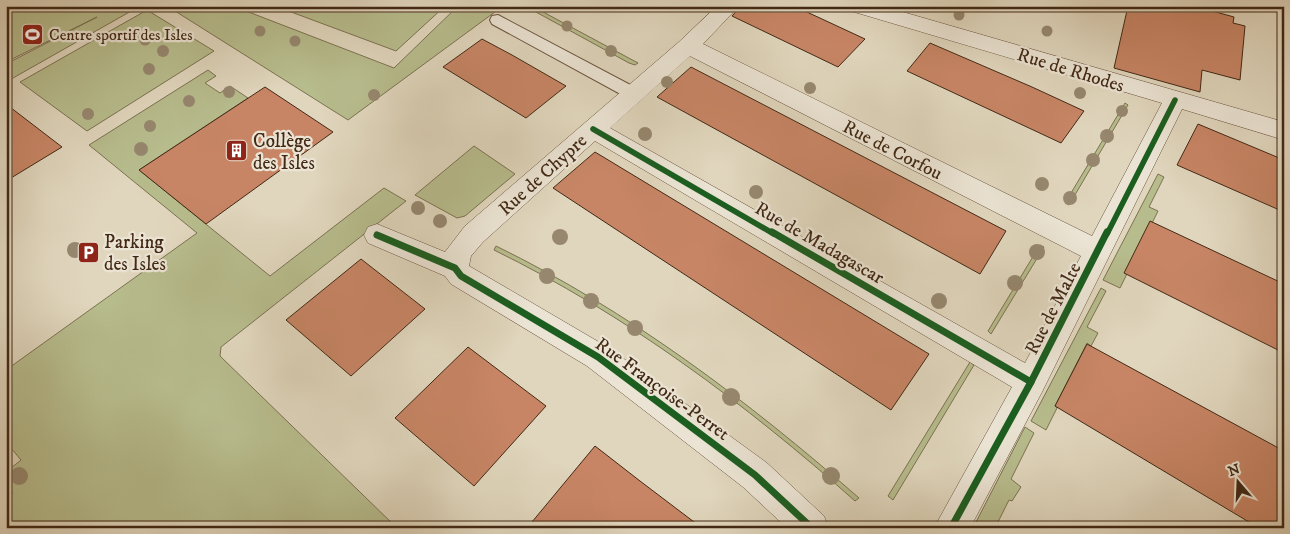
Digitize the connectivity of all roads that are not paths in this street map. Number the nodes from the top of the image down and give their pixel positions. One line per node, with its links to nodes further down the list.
1 (729, 6): 6 (street, Rue de Chypre)
2 (858, 6): 8 (street, Rue de Rhodes)
3 (1279, 6): 4 (street)
4 (1284, 8)
5 (498, 20): 7 (lane)
6 (688, 46): 7 (street, Rue de Chypre); 12 (street, Rue de Corfou)
7 (632, 93): 9 (street, Rue de Chypre)
8 (1175, 100): 10 (street, Rue de Rhodes); 12 (street, Rue de Malte)
9 (593, 129): 13 (street, Rue de Chypre); 14 (street, Rue de Madagascar)
10 (1284, 131)
11 (377, 235): 13 (street, Rue Françoise-Perret)
12 (1098, 252): 14 (street, Rue de Malte)
13 (455, 268): 15 (street, Rue Françoise-Perret)
14 (1031, 382): 16 (street, Rue de Malte)
15 (812, 528)
16 (951, 528)

